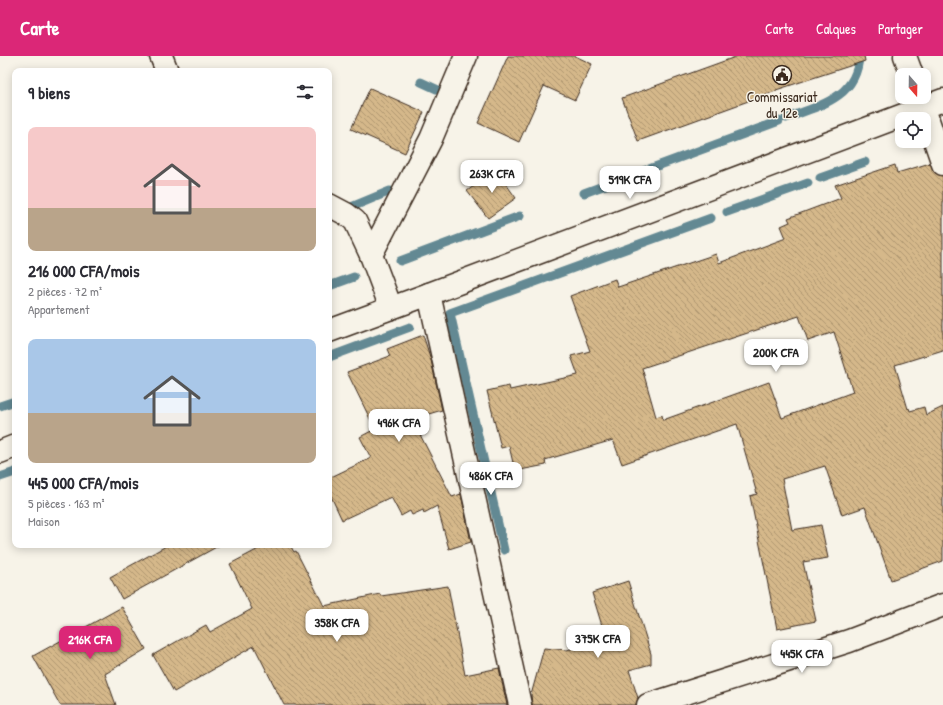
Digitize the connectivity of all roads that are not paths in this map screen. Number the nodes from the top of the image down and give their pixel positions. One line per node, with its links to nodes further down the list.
1 (162, 56): 4 (street)
2 (466, 56): 10 (street)
3 (905, 56): 5 (street)
4 (166, 68)
5 (909, 68)
6 (921, 104): 11 (street)
7 (930, 104): 8 (street)
8 (943, 164)
9 (332, 207): 10 (street)
10 (371, 256): 12 (street)
11 (430, 294): 12 (street); 17 (street)
12 (391, 308): 13 (street)
13 (332, 330)
14 (12, 447): 15 (street)
15 (0, 452)
16 (943, 605): 18 (street)
17 (520, 705)
18 (648, 705)

